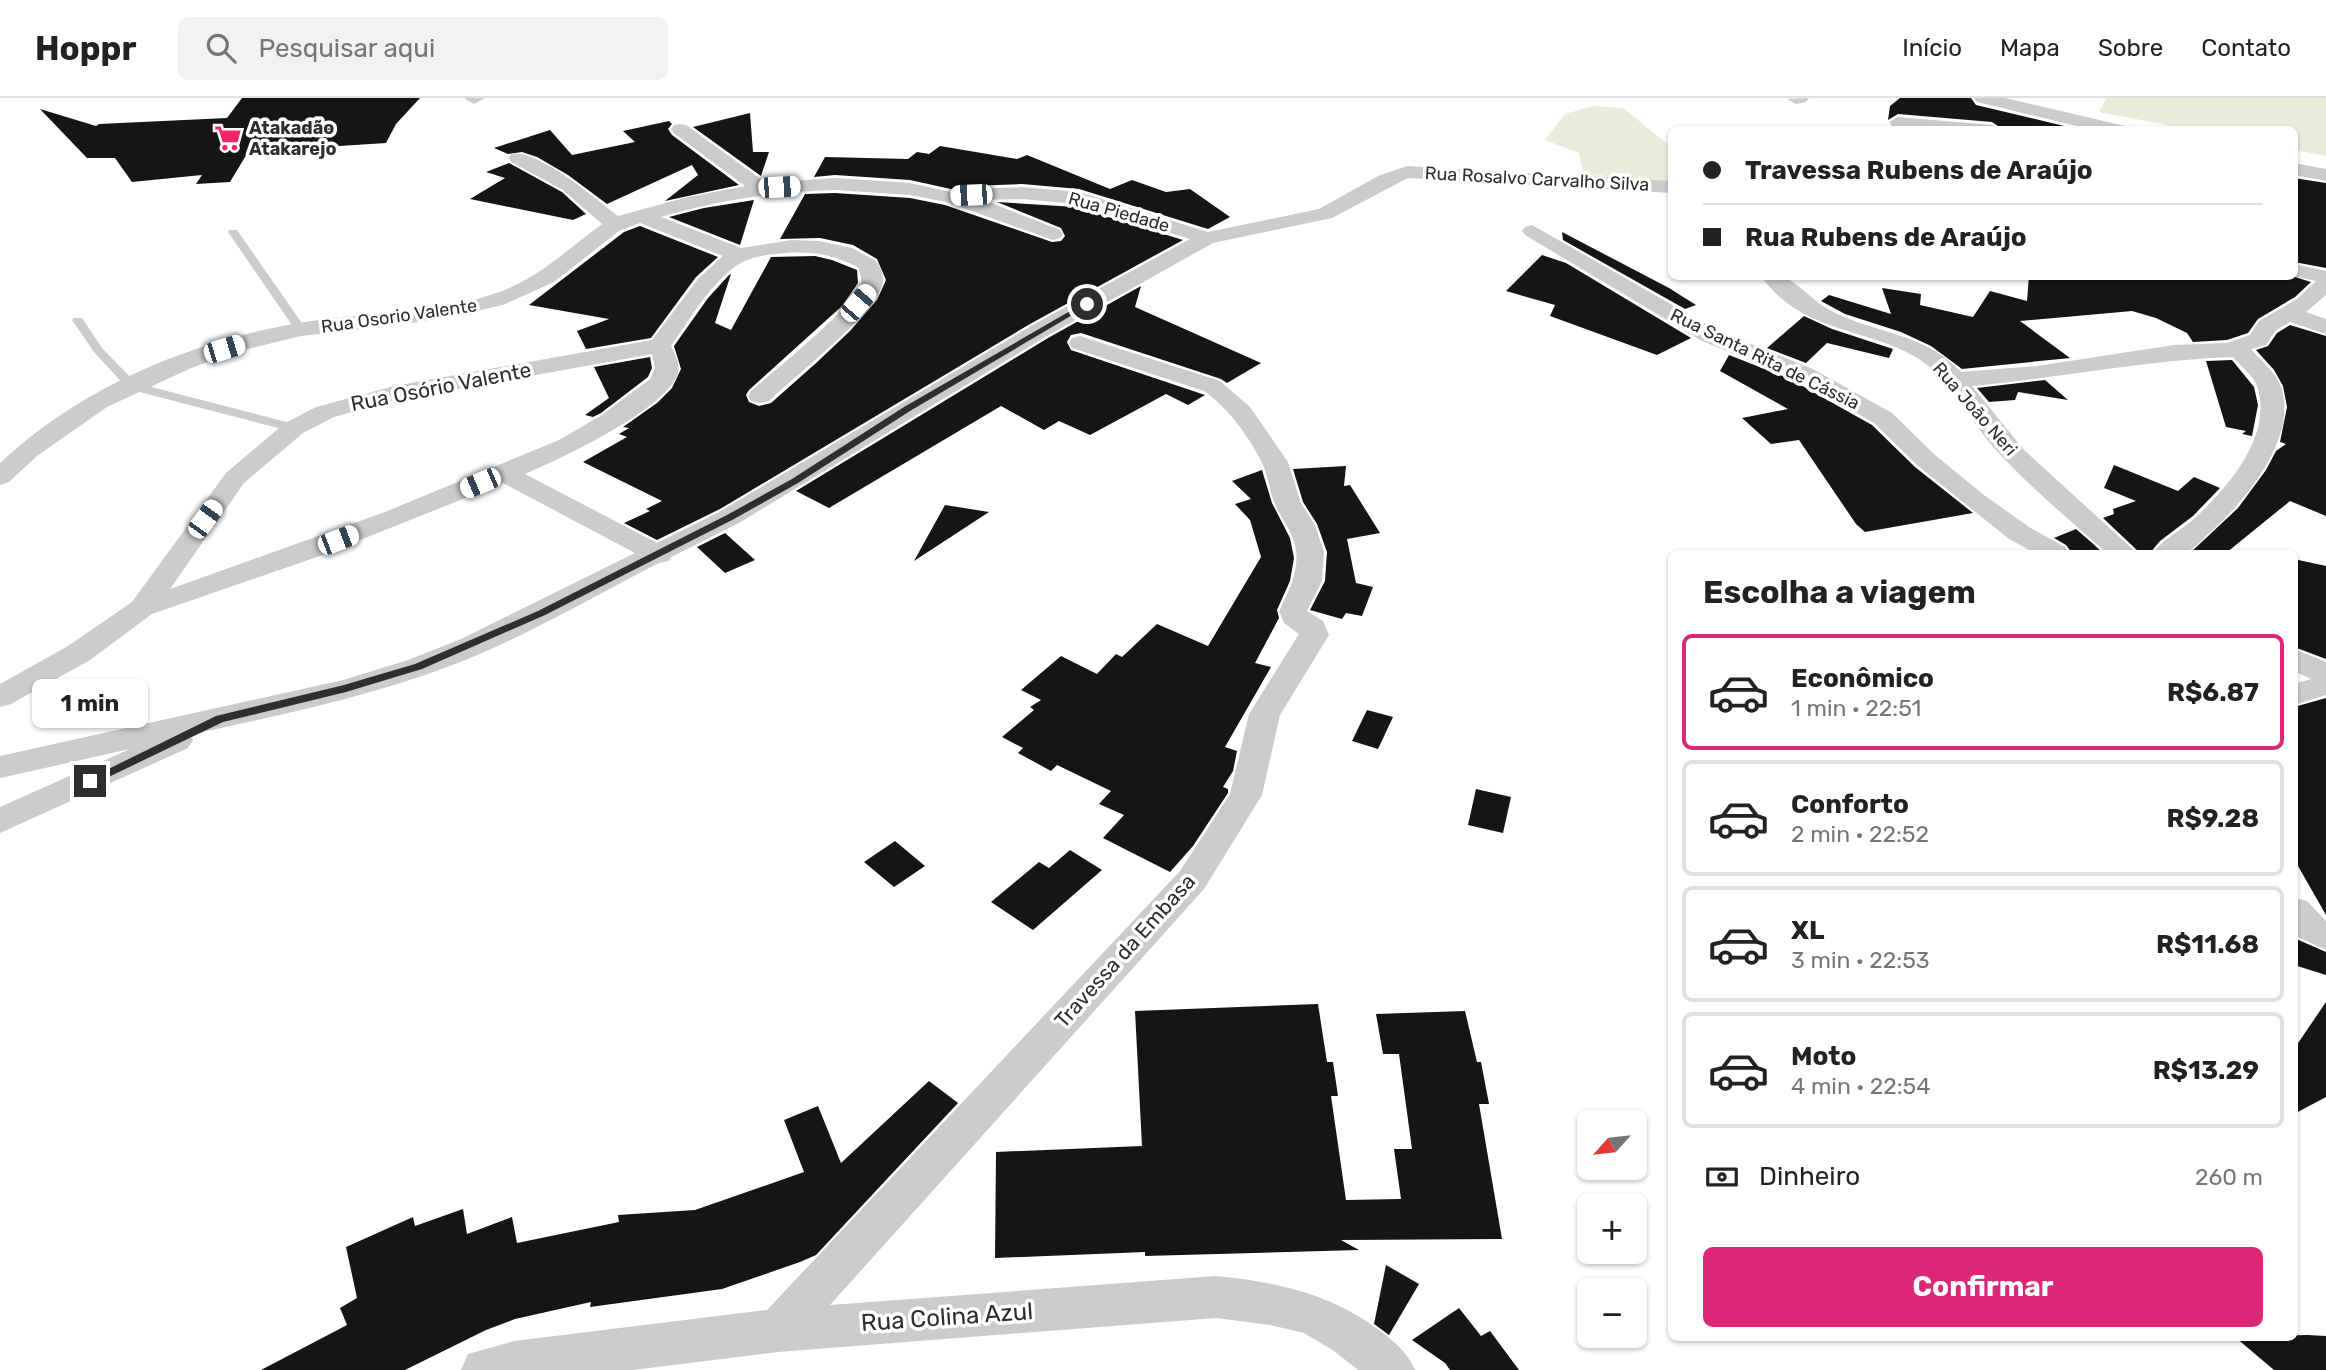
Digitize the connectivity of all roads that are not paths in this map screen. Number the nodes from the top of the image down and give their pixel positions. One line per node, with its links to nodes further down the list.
1 (1983, 98): 3 (street)
2 (2080, 98): 3 (street)
3 (2067, 116): 8 (street)
4 (1898, 122): 6 (street)
5 (2025, 125): 7 (street)
6 (1945, 126)
7 (2081, 126)
8 (2104, 126)
9 (680, 129): 14 (street)
10 (518, 158): 17 (street)
11 (2298, 170): 12 (street)
12 (2326, 175)
13 (1668, 187): 21 (street, Rua Rosalvo Carvalho Silva)
14 (761, 188): 15 (street, Rua Osorio Valente); 16 (street, Rua Osorio Valente)
15 (946, 196): 20 (street, Rua Osorio Valente); 21 (street, Rua Piedade)
16 (641, 216): 17 (street, Rua Osorio Valente); 22 (street)
17 (616, 224): 30 (street, Rua Osorio Valente)
18 (1532, 231): 40 (street, Rua Santa Rita de Cássia)
19 (233, 232): 30 (lane)
20 (1053, 234)
21 (1207, 238): 43 (street)
22 (739, 255): 32 (street); 36 (street)
23 (2298, 271): 24 (street)
24 (2326, 277)
25 (1776, 280): 34 (street, Rua João Neri)
26 (2326, 283): 27 (street)
27 (2290, 314): 29 (street); 33 (street)
28 (78, 320): 35 (lane)
29 (2326, 327)
30 (300, 329): 35 (street, Rua Osorio Valente)
31 (1080, 343): 55 (street, Travessa da Embasa)
32 (660, 346): 37 (street, Rua Osório Valente); 38 (street)
33 (2239, 350): 34 (street); 42 (street)
34 (1955, 380): 41 (street, Rua João Neri)
35 (132, 386): 37 (lane); 39 (street, Rua Osorio Valente)
36 (760, 396)
37 (294, 428): 44 (street, Rua Osório Valente)
38 (504, 473): 43 (street); 44 (street)
39 (0, 477)
40 (2050, 550)
41 (2120, 550)
42 (2172, 550)
43 (659, 555): 50 (street)
44 (142, 608): 49 (street, Rua Osório Valente)
45 (2298, 661): 46 (street)
46 (2326, 674)
47 (2326, 685): 48 (street)
48 (2298, 694)
49 (0, 697)
50 (220, 719): 51 (street); 52 (street)
51 (0, 767)
52 (0, 821)
53 (2298, 916): 54 (street)
54 (2326, 936)
55 (778, 1330): 56 (street, Rua Colina Azul); 57 (street, Rua Colina Azul)
56 (484, 1370)
57 (1392, 1370)

